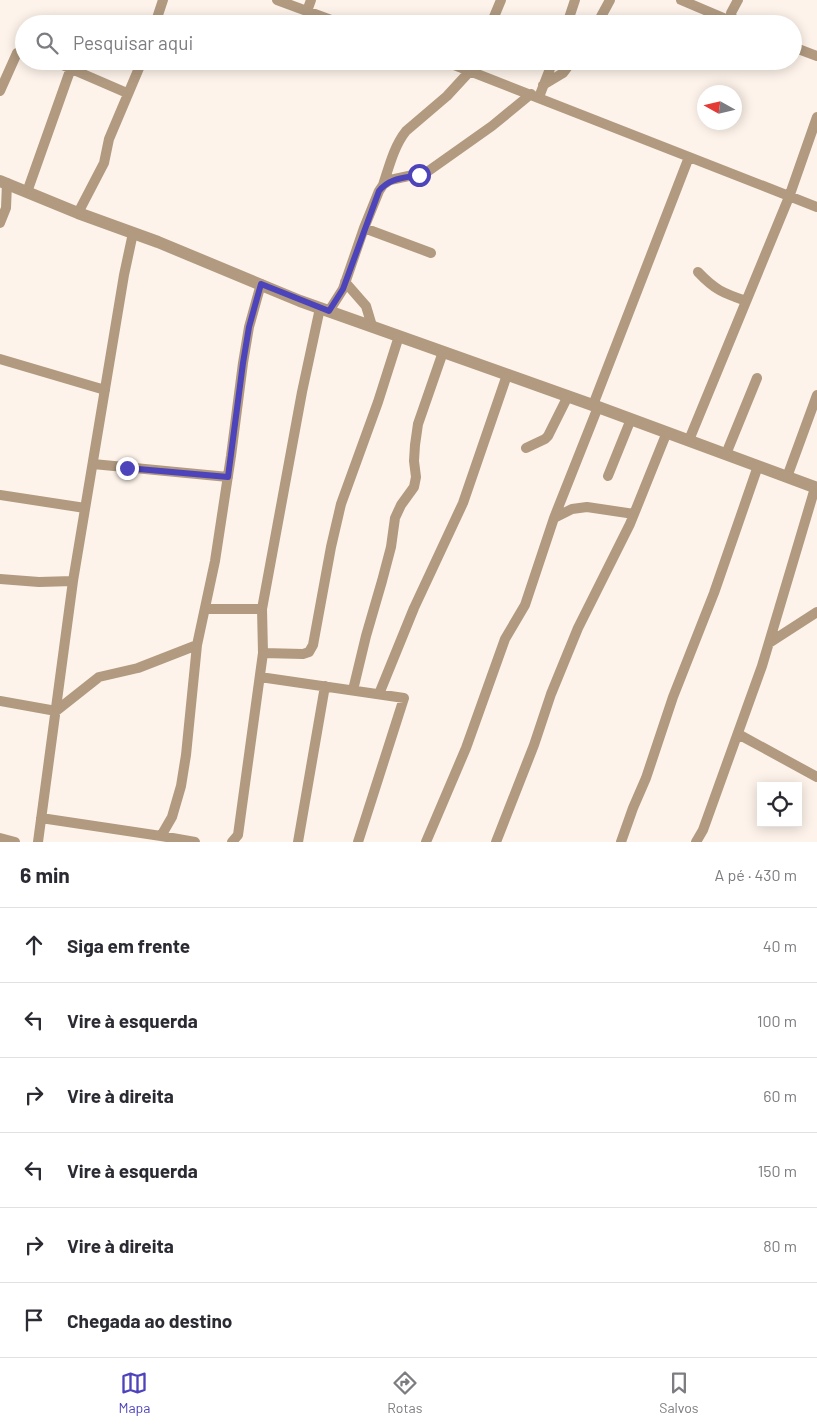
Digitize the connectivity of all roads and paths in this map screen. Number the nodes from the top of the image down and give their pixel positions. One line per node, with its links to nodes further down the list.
1 (163, 0): 10 (street)
2 (277, 0): 9 (street)
3 (311, 0): 9 (street)
4 (501, 0): 12 (street)
5 (575, 0): 13 (street)
6 (610, 0): 14 (street)
7 (681, 0): 15 (street)
8 (738, 0): 16 (street)
9 (307, 11): 11 (street)
10 (158, 15)
11 (318, 15)
12 (495, 15)
13 (570, 15)
14 (602, 15)
15 (716, 15)
16 (732, 15)
17 (802, 50): 19 (street)
18 (15, 56): 27 (street)
19 (817, 56)
20 (70, 70): 34 (street)
21 (76, 70): 28 (street)
22 (139, 70): 28 (street)
23 (470, 70): 29 (street); 33 (street)
24 (549, 70): 26 (street)
25 (564, 70): 26 (street)
26 (544, 86): 29 (street)
27 (0, 91)
28 (128, 93): 37 (street)
29 (535, 96): 31 (street); 33 (street)
30 (817, 117): 35 (street)
31 (689, 157): 35 (street); 56 (street)
32 (4, 182): 34 (street); 38 (street)
33 (384, 184): 39 (street)
34 (27, 192): 37 (street)
35 (789, 197): 36 (street); 45 (street)
36 (817, 207)
37 (78, 213): 40 (street)
38 (0, 223)
39 (364, 228): 41 (street); 43 (street)
40 (133, 233): 44 (street); 53 (street)
41 (431, 253)
42 (698, 272): 45 (street)
43 (346, 282): 46 (street); 47 (street)
44 (261, 284): 46 (street); 65 (street)
45 (746, 301): 59 (street)
46 (324, 309): 47 (street); 75 (street)
47 (372, 326): 48 (street)
48 (399, 336): 49 (street); 79 (street)
49 (443, 352): 51 (street); 82 (street)
50 (0, 359): 53 (street)
51 (507, 375): 55 (street); 83 (street)
52 (757, 378): 61 (street)
53 (105, 390): 62 (street)
54 (817, 395): 66 (street)
55 (568, 396): 56 (street); 60 (street)
56 (596, 406): 57 (street); 71 (street)
57 (631, 419): 58 (street); 64 (street)
58 (667, 432): 59 (street); 70 (street)
59 (689, 440): 61 (street)
60 (526, 448)
61 (726, 454): 63 (street)
62 (93, 464): 65 (street); 69 (street)
63 (758, 466): 66 (street); 99 (street)
64 (608, 476)
65 (228, 477): 74 (street)
66 (787, 477): 67 (street)
67 (816, 488): 77 (street)
68 (0, 495): 69 (street)
69 (85, 508): 73 (street)
70 (634, 514): 71 (street); 98 (street)
71 (554, 518): 97 (street)
72 (0, 579): 73 (street)
73 (73, 581): 85 (street)
74 (205, 609): 75 (street); 78 (street)
75 (262, 609): 79 (street)
76 (817, 612): 77 (street)
77 (769, 643): 86 (street)
78 (197, 645): 85 (street); 89 (street)
79 (263, 653): 80 (street)
80 (260, 677): 81 (street); 94 (street)
81 (324, 686): 82 (street); 95 (street)
82 (353, 690): 83 (street)
83 (379, 694): 96 (street)
84 (0, 701): 85 (street)
85 (56, 711): 88 (street)
86 (738, 734): 87 (street); 100 (street)
87 (817, 777)
88 (41, 818): 89 (street); 92 (street)
89 (162, 836): 93 (street)
90 (0, 838): 91 (street)
91 (15, 842)
92 (38, 842)
93 (195, 842)
94 (232, 842)
95 (298, 842)
96 (358, 842)
97 (426, 842)
98 (496, 842)
99 (621, 842)
100 (696, 842)

